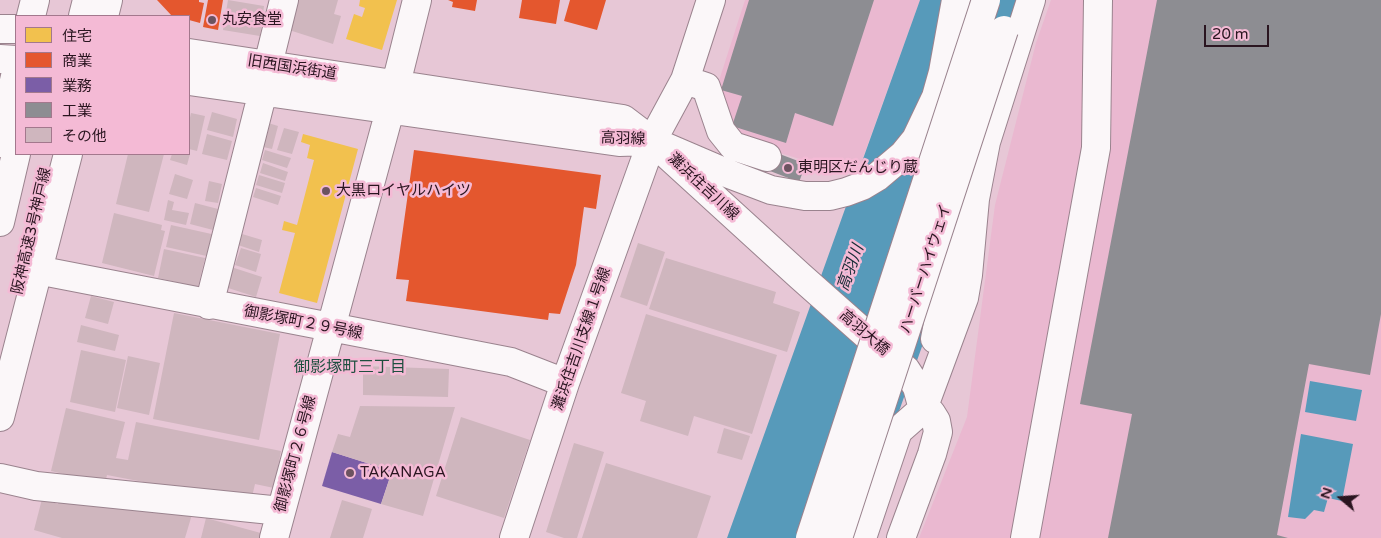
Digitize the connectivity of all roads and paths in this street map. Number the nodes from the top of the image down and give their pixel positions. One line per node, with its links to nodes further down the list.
1 (35, 0): 13 (main road)
2 (53, 0): 14 (main road)
3 (87, 0): 15 (main road)
4 (108, 0): 16 (main road)
5 (284, 0): 23 (main road)
6 (417, 0): 27 (main road)
7 (711, 0): 25 (main road)
8 (956, 0): 17 (main road)
9 (986, 0): 49 (main road, ハーバーハイウェイ, bridge)
10 (1015, 0): 50 (main road, ハーバーハイウェイ, bridge)
11 (1031, 0): 43 (main road)
12 (1098, 0): 53 (main road)
13 (31, 15)
14 (49, 15)
15 (83, 15)
16 (104, 15)
17 (952, 26): 30 (main road); 43 (main road, bridge)
18 (0, 29): 19 (main road)
19 (15, 29)
20 (190, 53): 23 (main road, 旧西国浜街道)
21 (0, 59): 22 (main road)
22 (15, 60)
23 (268, 65): 27 (main road, 旧西国浜街道)
24 (15, 76): 31 (main road)
25 (685, 80): 30 (main road); 35 (main road)
26 (190, 81): 28 (main road, 旧西国浜街道)
27 (396, 84): 30 (main road, 高羽線)
28 (263, 91): 29 (main road, 旧西国浜街道); 39 (main road)
29 (390, 110): 30 (main road, 高羽線); 40 (main road, 御影塚町２６号線)
30 (652, 141): 38 (main road, 灘浜住吉川線); 42 (main road, 灘浜住吉川支線１号線)
31 (0, 143)
32 (16, 155): 36 (main road)
33 (50, 155): 41 (main road, 阪神高速3号神戸線)
34 (68, 155): 37 (main road)
35 (767, 157)
36 (0, 222)
37 (37, 270): 39 (main road, 御影塚町２９号線); 44 (main road)
38 (800, 276): 43 (main road, 高羽大橋, bridge)
39 (209, 305): 40 (main road, 御影塚町２９号線)
40 (330, 328): 42 (main road, 御影塚町２９号線); 46 (main road, 御影塚町２６号線)
41 (0, 367)
42 (566, 383): 48 (main road, 灘浜住吉川支線１号線)
43 (923, 409): 51 (main road); 52 (main road)
44 (0, 417)
45 (0, 478): 46 (main road)
46 (281, 511): 47 (main road, 御影塚町２６号線)
47 (274, 538)
48 (514, 538)
49 (810, 538)
50 (838, 538)
51 (862, 538)
52 (901, 538)
53 (1025, 538)

